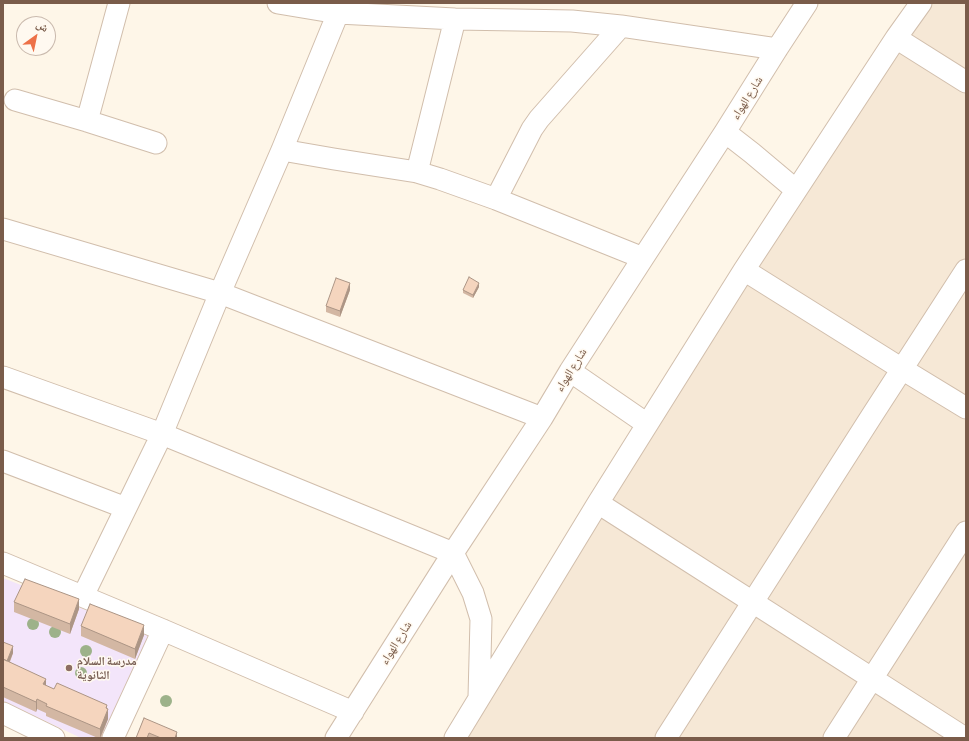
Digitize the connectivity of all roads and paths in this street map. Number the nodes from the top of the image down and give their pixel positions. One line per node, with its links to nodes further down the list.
1 (119, 3): 12 (street)
2 (278, 3): 5 (street)
3 (807, 3): 9 (street, شارع الهواء)
4 (921, 3): 8 (street)
5 (338, 13): 6 (street); 15 (street)
6 (455, 19): 7 (street); 16 (street)
7 (621, 26): 9 (street); 18 (street)
8 (896, 38): 10 (street); 17 (street)
9 (777, 49): 13 (street, شارع الهواء)
10 (966, 82)
11 (15, 100): 12 (street)
12 (87, 121): 14 (street)
13 (725, 132): 17 (street); 20 (street, شارع الهواء)
14 (156, 143)
15 (282, 150): 16 (street); 23 (street)
16 (416, 172): 18 (street)
17 (796, 190): 21 (street)
18 (496, 199): 20 (street)
19 (3, 229): 23 (street)
20 (643, 258): 25 (street, شارع الهواء)
21 (744, 270): 24 (street); 29 (street)
22 (966, 270): 24 (street)
23 (220, 294): 28 (street); 30 (street)
24 (902, 369): 27 (street); 38 (street)
25 (570, 371): 28 (street, شارع الهواء); 29 (street)
26 (3, 377): 30 (street)
27 (966, 408)
28 (542, 418): 35 (street, شارع الهواء)
29 (647, 424): 32 (street)
30 (162, 434): 33 (street); 35 (street)
31 (3, 460): 33 (street)
32 (598, 503): 38 (street); 41 (street)
33 (126, 508): 37 (street)
34 (966, 532): 40 (street)
35 (453, 553): 41 (street); 42 (street, شارع الهواء)
36 (3, 564): 37 (street)
37 (83, 596): 39 (street)
38 (753, 602): 40 (street); 48 (street)
39 (163, 630): 42 (street); 45 (street)
40 (872, 679): 49 (street); 50 (street)
41 (480, 698): 47 (street)
42 (353, 712): 46 (street, شارع الهواء)
43 (3, 714): 44 (street)
44 (54, 738)
45 (113, 738)
46 (336, 738)
47 (456, 738)
48 (666, 738)
49 (834, 738)
50 (965, 738)

